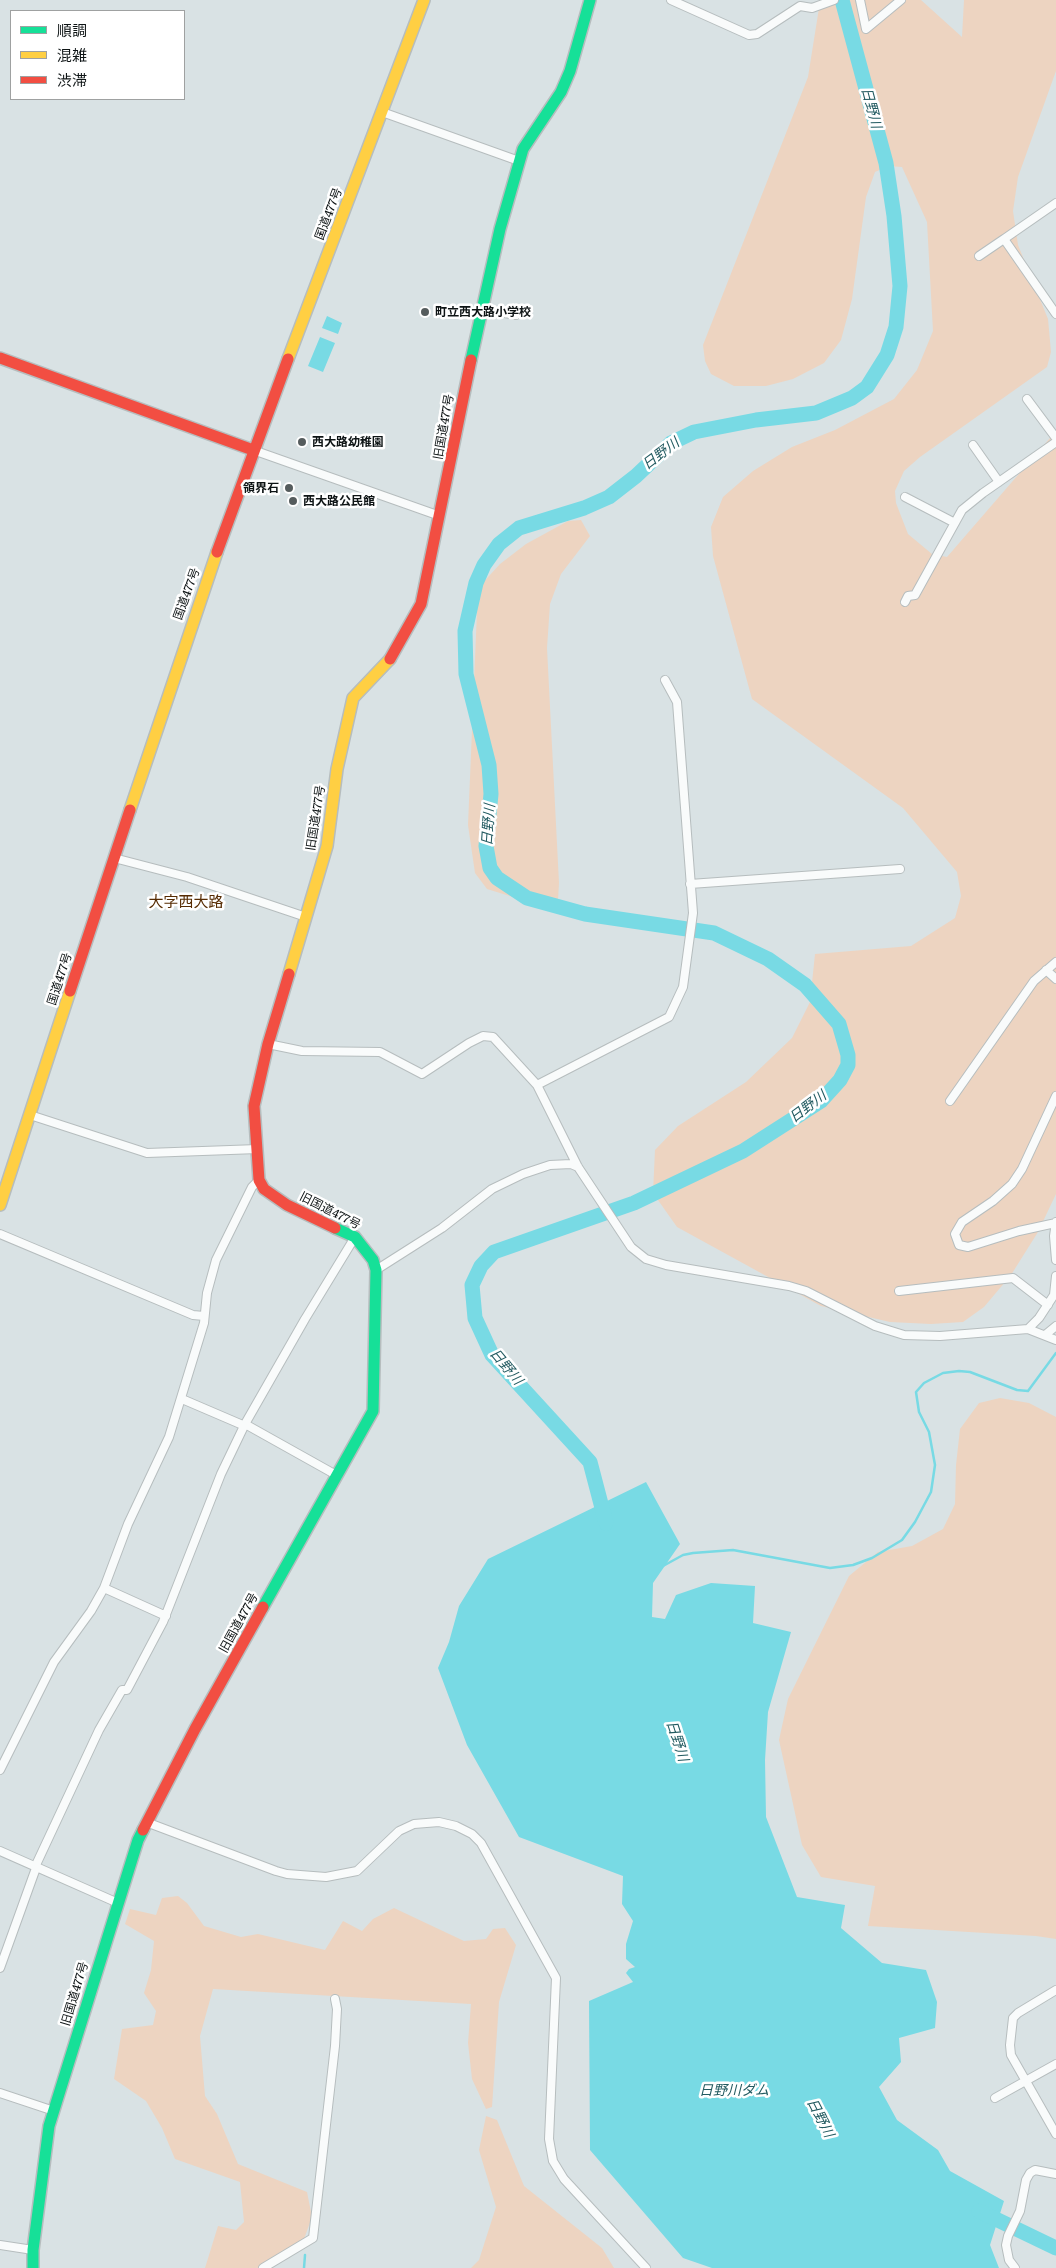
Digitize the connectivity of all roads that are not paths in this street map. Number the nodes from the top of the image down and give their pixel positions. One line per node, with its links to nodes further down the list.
1 (424, 0): 7 (main road, 国道477号)
2 (590, 0): 8 (main road, 旧国道477号)
3 (671, 0): 4 (street)
4 (834, 0)
5 (860, 0): 6 (street)
6 (901, 0)
7 (382, 112): 8 (street); 20 (main road, 国道477号)
8 (519, 161): 12 (main road, 旧国道477号)
9 (1056, 204): 10 (street)
10 (1004, 239): 11 (street); 13 (street)
11 (979, 256)
12 (482, 309): 14 (street); 23 (main road, 旧国道477号)
13 (1056, 314)
14 (516, 316)
15 (0, 358): 20 (main road)
16 (1027, 399): 17 (street)
17 (1056, 438)
18 (1056, 442): 21 (street)
19 (973, 445): 21 (street)
20 (253, 450): 23 (street); 27 (main road, 国道477号)
21 (999, 482): 24 (street)
22 (905, 497): 24 (street)
23 (440, 516): 30 (main road, 旧国道477号)
24 (955, 523): 25 (street)
25 (905, 602)
26 (665, 680): 29 (street)
27 (114, 858): 30 (street); 38 (main road, 国道477号)
28 (900, 869): 29 (street)
29 (690, 884): 35 (street)
30 (306, 917): 34 (main road, 旧国道477号)
31 (1056, 962): 32 (street)
32 (1046, 970): 33 (street); 37 (street)
33 (1056, 979)
34 (268, 1044): 35 (street); 39 (main road, 旧国道477号)
35 (537, 1085): 40 (street)
36 (1056, 1096): 43 (street)
37 (950, 1101)
38 (30, 1115): 39 (street); 42 (main road, 国道477号)
39 (258, 1150): 41 (main road, 旧国道477号)
40 (578, 1167): 47 (street); 53 (street)
41 (259, 1180): 45 (main road, 旧国道477号); 51 (street)
42 (0, 1205)
43 (1056, 1223): 46 (street)
44 (0, 1234): 51 (street)
45 (355, 1237): 47 (main road, 旧国道477号); 56 (street)
46 (1056, 1260)
47 (376, 1270): 57 (main road, 旧国道477号)
48 (1056, 1276): 50 (street)
49 (899, 1291): 50 (street)
50 (1048, 1305): 53 (street)
51 (204, 1316): 55 (street)
52 (1056, 1326): 54 (street)
53 (1028, 1329): 54 (street)
54 (1050, 1337)
55 (182, 1399): 56 (street); 58 (street)
56 (245, 1425): 57 (street); 59 (street)
57 (338, 1476): 61 (main road, 旧国道477号)
58 (104, 1588): 59 (street); 60 (street)
59 (166, 1616): 63 (street)
60 (0, 1770)
61 (146, 1822): 64 (main road, 旧国道477号); 79 (street)
62 (0, 1851): 63 (street)
63 (36, 1867): 64 (street); 65 (street)
64 (118, 1903): 72 (main road, 旧国道477号)
65 (0, 1968)
66 (1056, 1990): 69 (street)
67 (335, 1999): 78 (street)
68 (1056, 2064): 69 (street)
69 (1025, 2082): 71 (street); 73 (street)
70 (0, 2093): 72 (street)
71 (995, 2098)
72 (54, 2111): 76 (main road, 旧国道477号)
73 (1056, 2134)
74 (1056, 2174): 80 (street)
75 (0, 2245): 76 (street)
76 (33, 2250): 77 (main road, 旧国道477号)
77 (33, 2268)
78 (263, 2268)
79 (646, 2268)
80 (1015, 2268)

